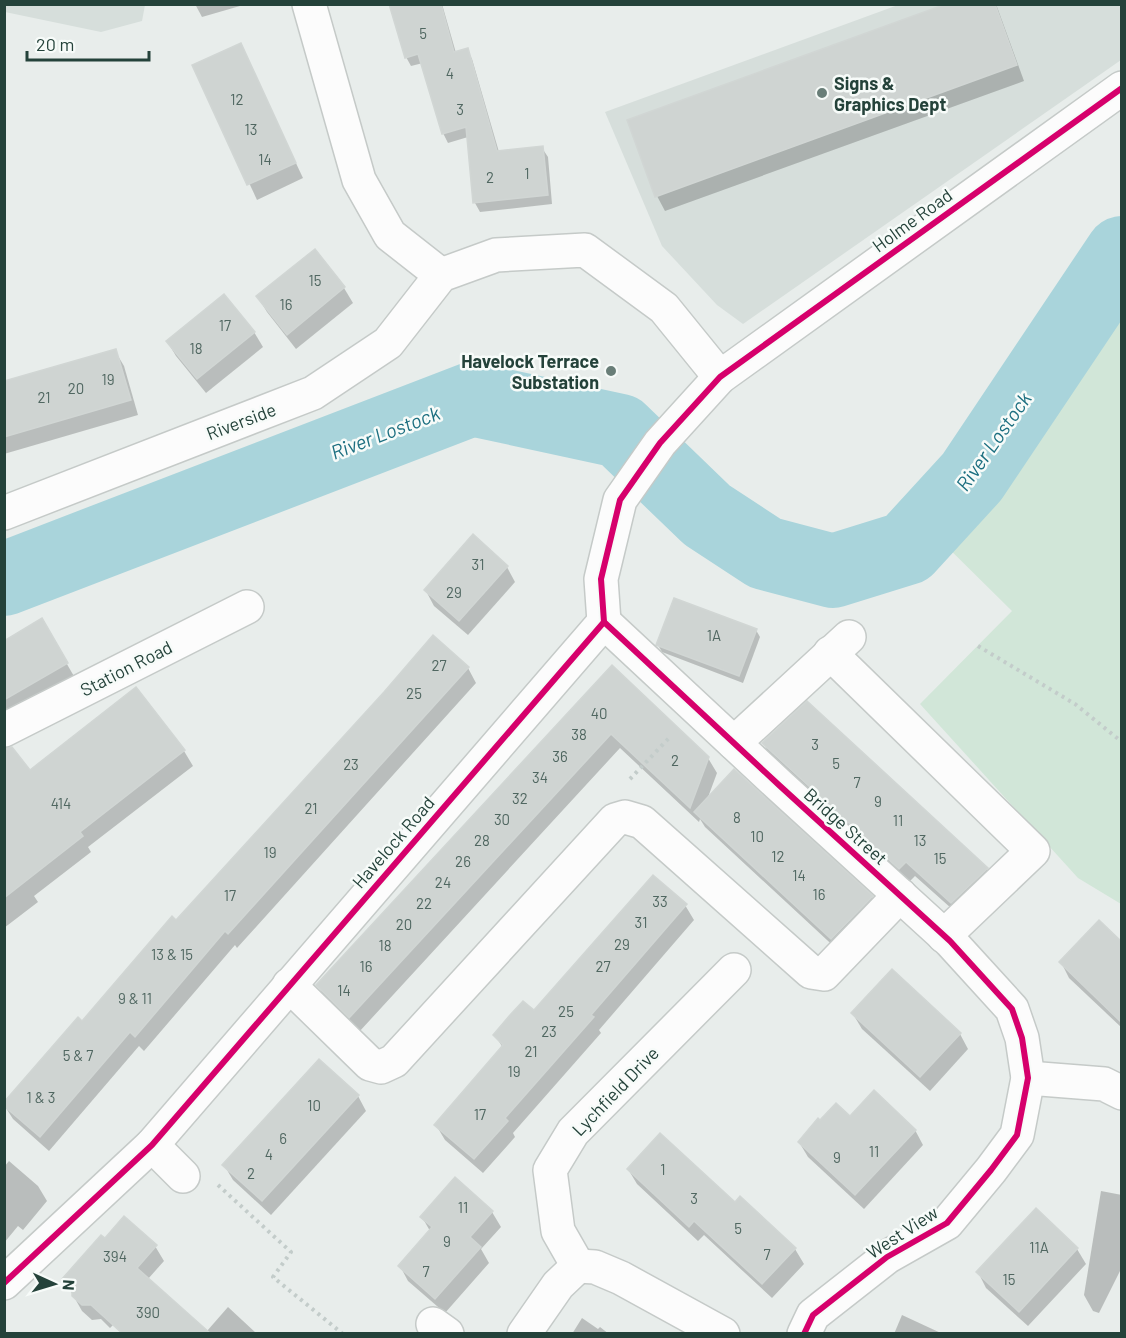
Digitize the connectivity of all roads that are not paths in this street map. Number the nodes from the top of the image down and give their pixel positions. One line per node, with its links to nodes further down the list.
1 (309, 4): 3 (street)
2 (1122, 88): 4 (street, Holme Road)
3 (441, 275): 4 (street); 5 (street, Riverside)
4 (720, 377): 7 (street)
5 (4, 513)
6 (247, 607): 8 (street, Station Road)
7 (604, 621): 9 (street, Bridge Street); 13 (street, Havelock Road)
8 (4, 730)
9 (734, 743): 10 (street, Bridge Street); 11 (street)
10 (900, 895): 11 (street, Bridge Street); 13 (street)
11 (944, 936): 14 (street, Bridge Street)
12 (734, 970): 18 (street, Lychfield Drive)
13 (289, 985): 16 (street, Havelock Road)
14 (1028, 1078): 15 (street); 22 (street, West View)
15 (1122, 1093)
16 (152, 1144): 17 (street); 19 (street, Havelock Road)
17 (198, 1179)
18 (578, 1266): 20 (street); 21 (street)
19 (4, 1283)
20 (524, 1334)
21 (723, 1334)
22 (804, 1334)

